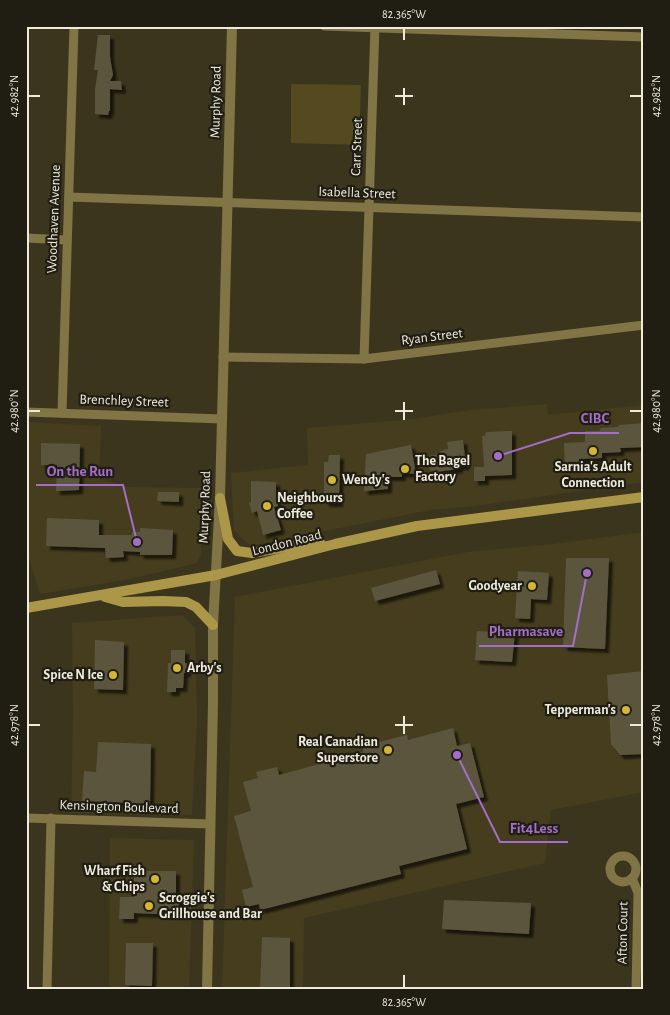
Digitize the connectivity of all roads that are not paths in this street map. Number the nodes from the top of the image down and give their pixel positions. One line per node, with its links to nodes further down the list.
1 (74, 26): 6 (street, Woodhaven Avenue)
2 (232, 26): 7 (street, Murphy Road)
3 (324, 26): 4 (street)
4 (375, 27): 5 (street); 8 (street, Carr Street)
5 (644, 37)
6 (69, 197): 7 (street, Isabella Street); 11 (street, Woodhaven Avenue)
7 (227, 202): 8 (street, Isabella Street); 13 (street, Murphy Road)
8 (369, 208): 9 (street, Isabella Street); 14 (street, Carr Street)
9 (644, 217)
10 (26, 238): 11 (street)
11 (67, 240): 16 (street, Woodhaven Avenue)
12 (644, 325): 14 (street, Ryan Street)
13 (222, 358): 14 (street, Ryan Street); 17 (street, Murphy Road)
14 (364, 359)
15 (26, 412): 16 (street, Brenchley Street)
16 (62, 413): 17 (street, Brenchley Street)
17 (222, 419): 18 (street, Murphy Road)
18 (220, 498): 20 (main road); 21 (street, Murphy Road)
19 (644, 498): 20 (main road, London Road)
20 (334, 544): 21 (main road, London Road)
21 (216, 575): 22 (main road, London Road); 24 (street, Murphy Road)
22 (102, 596): 23 (main road, London Road); 24 (main road)
23 (26, 608)
24 (213, 625): 27 (street, Murphy Road)
25 (26, 818): 26 (street, Kensington Boulevard)
26 (51, 818): 27 (street, Kensington Boulevard); 29 (street)
27 (210, 824): 30 (street, Murphy Road)
28 (632, 878): 31 (street, Afton Court)
29 (47, 989)
30 (207, 989)
31 (636, 989)

